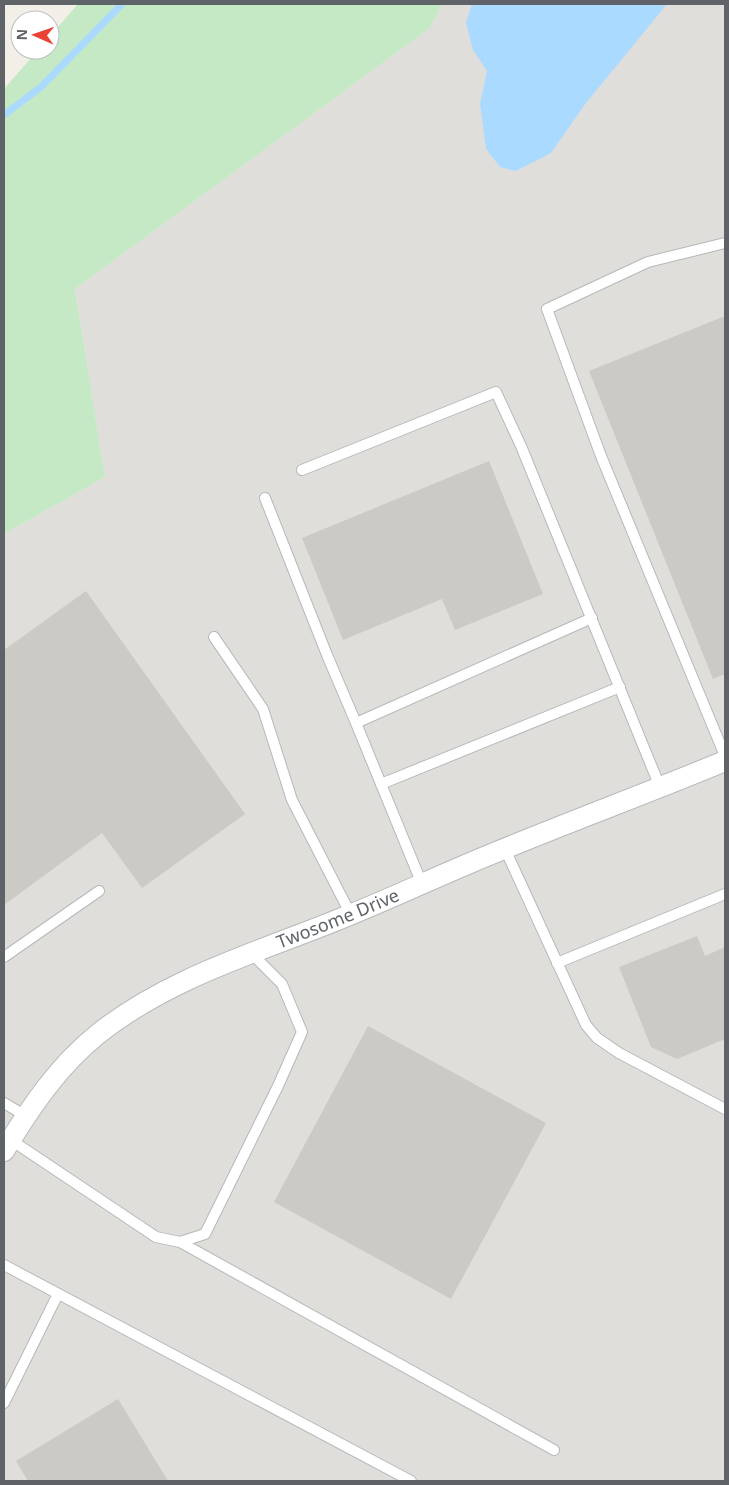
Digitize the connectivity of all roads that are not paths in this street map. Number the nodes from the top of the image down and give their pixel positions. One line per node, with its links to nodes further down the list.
1 (725, 243): 8 (lane)
2 (302, 470): 4 (lane)
3 (265, 498): 7 (lane)
4 (592, 618): 6 (lane); 7 (lane)
5 (214, 637): 16 (lane)
6 (620, 686): 10 (lane); 11 (lane)
7 (356, 723): 10 (lane)
8 (725, 756)
9 (725, 761): 11 (street, Twosome Drive)
10 (381, 784): 13 (lane)
11 (660, 787): 12 (street, Twosome Drive)
12 (505, 849): 13 (street, Twosome Drive); 19 (lane)
13 (422, 884): 16 (street, Twosome Drive)
14 (99, 891): 18 (lane)
15 (725, 894): 19 (lane)
16 (351, 914): 17 (street, Twosome Drive)
17 (251, 953): 22 (street, Twosome Drive); 24 (lane)
18 (4, 958)
19 (557, 963): 21 (lane)
20 (4, 1103): 22 (lane)
21 (725, 1109)
22 (26, 1116): 23 (street, Twosome Drive)
23 (7, 1146): 24 (lane)
24 (180, 1242): 28 (lane)
25 (4, 1265): 26 (lane)
26 (58, 1294): 27 (lane); 29 (lane)
27 (4, 1403)
28 (554, 1450)
29 (411, 1481)

